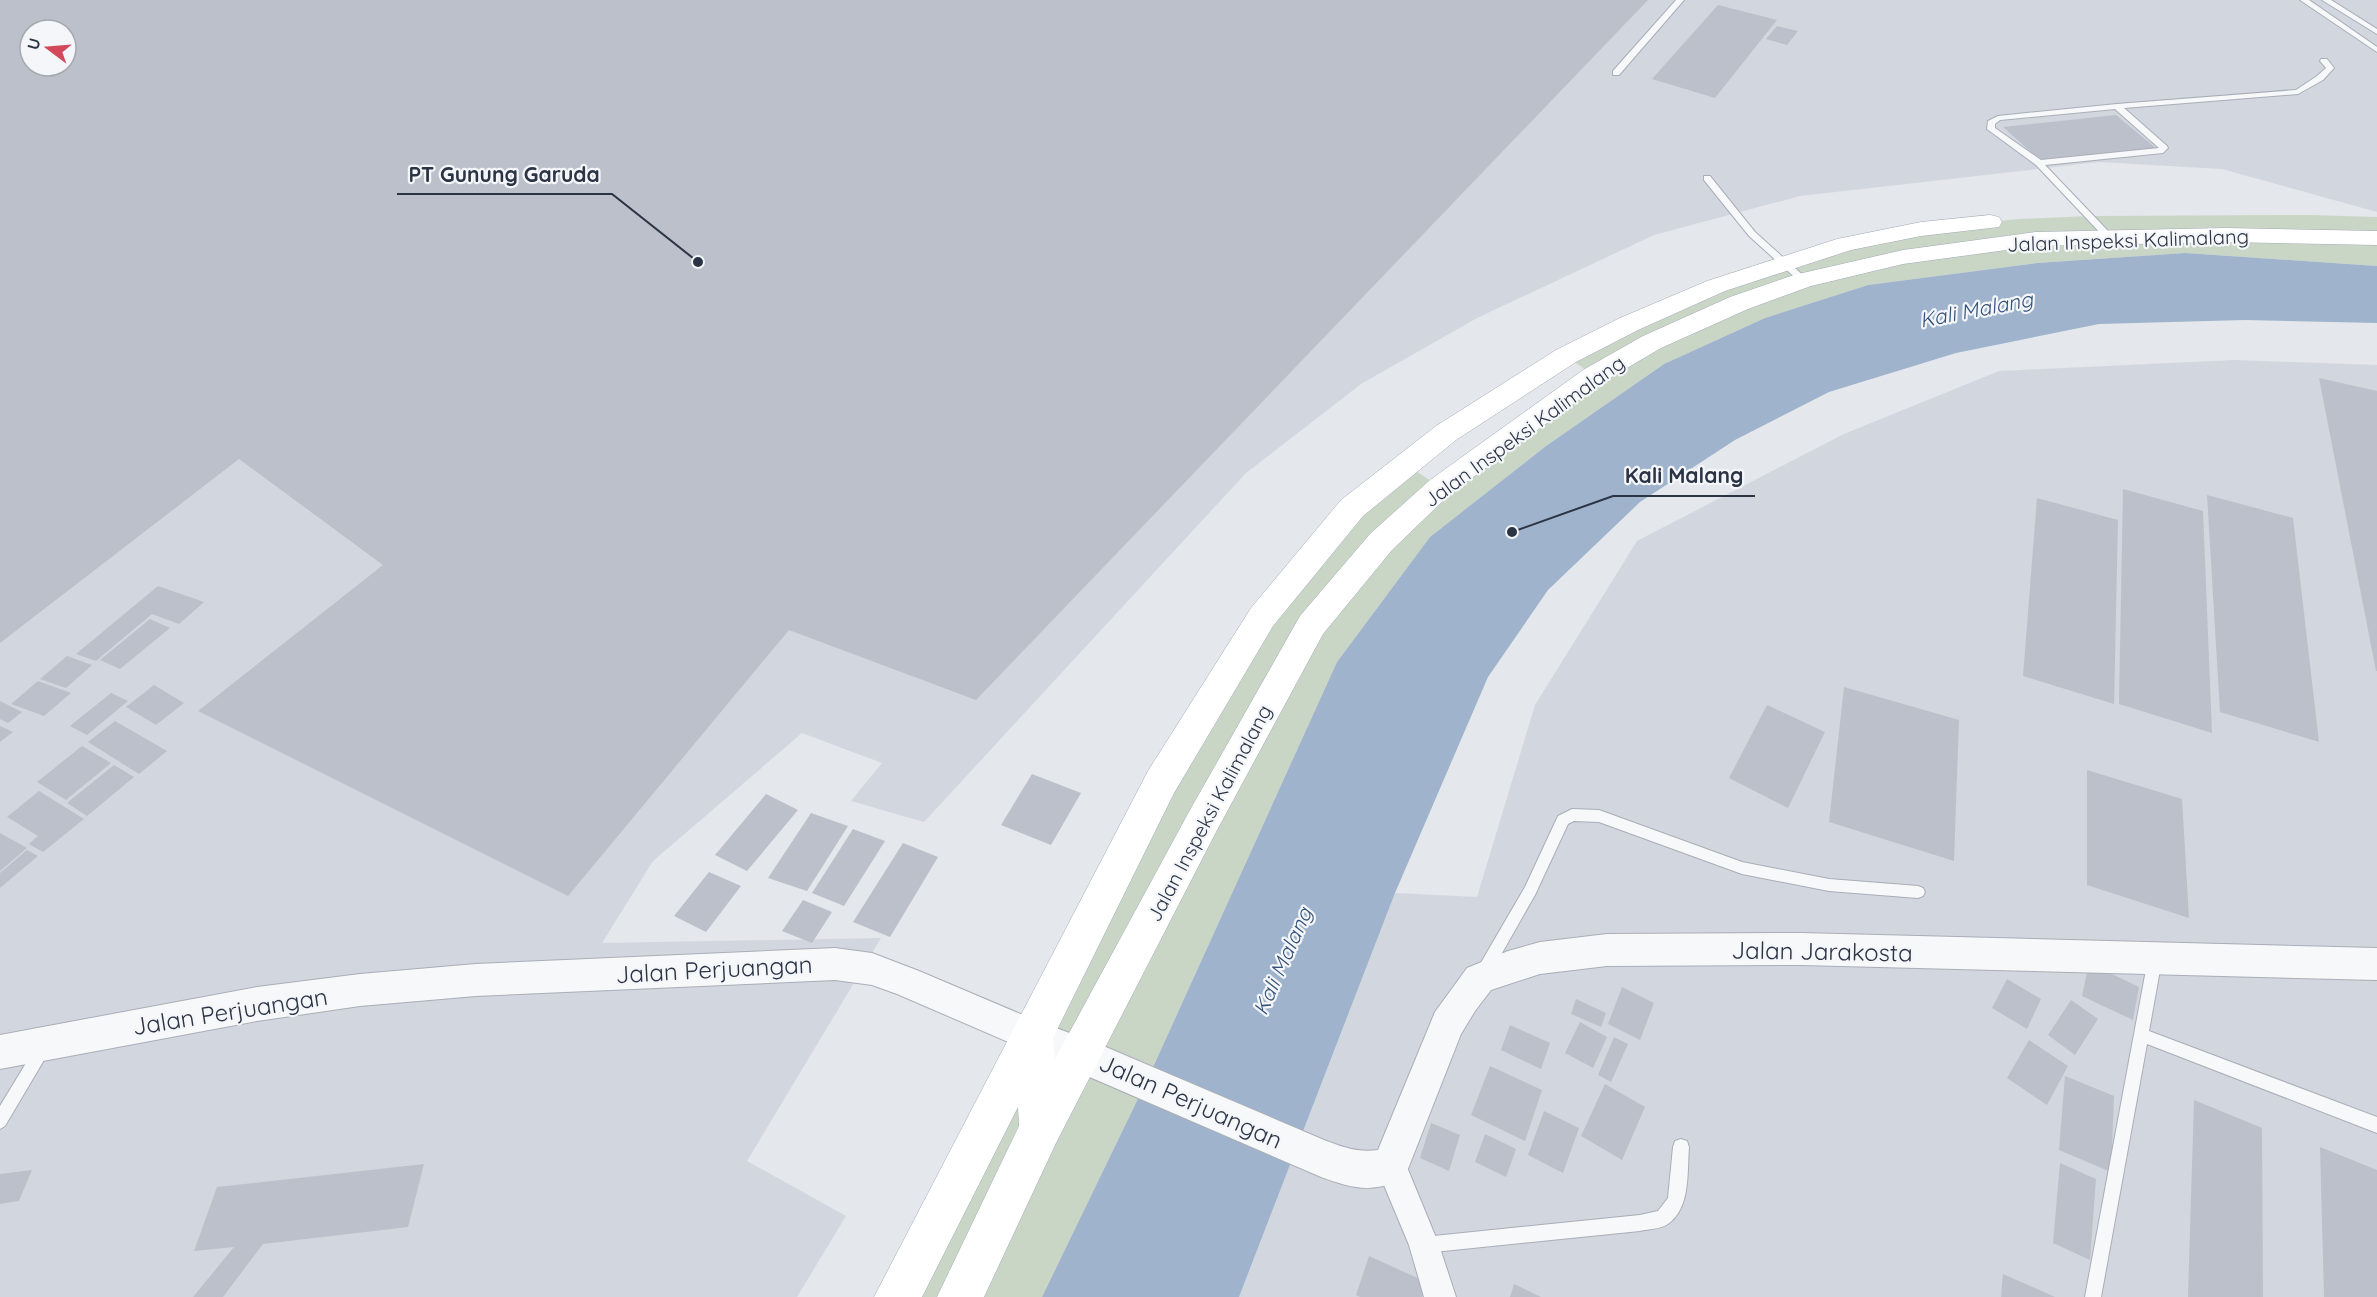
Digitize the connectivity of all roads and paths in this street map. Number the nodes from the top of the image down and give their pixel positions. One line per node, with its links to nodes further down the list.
1 (1680, 0): 9 (lane)
2 (2304, 0): 7 (lane)
3 (2326, 0): 6 (lane)
4 (2341, 0): 5 (lane)
5 (2377, 22)
6 (2377, 32)
7 (2377, 50)
8 (2324, 61): 10 (lane)
9 (1616, 73)
10 (2117, 106): 11 (lane); 11 (lane)
11 (2039, 163): 14 (lane)
12 (1707, 178): 16 (lane)
13 (2377, 217): 14 (main road, Jalan Inspeksi Kalimalang)
14 (2100, 226): 15 (main road, Jalan Inspeksi Kalimalang); 16 (main road, Jalan Inspeksi Kalimalang)
15 (2377, 238)
16 (1793, 272): 17 (main road, Jalan Inspeksi Kalimalang); 18 (main road, Jalan Inspeksi Kalimalang)
17 (1566, 357): 18 (main road); 19 (main road, Jalan Inspeksi Kalimalang)
18 (1593, 376): 20 (main road, Jalan Inspeksi Kalimalang)
19 (1407, 465): 20 (main road); 26 (main road, Jalan Inspeksi Kalimalang)
20 (1440, 487): 29 (main road, Jalan Inspeksi Kalimalang)
21 (1918, 892): 24 (lane)
22 (2155, 958): 23 (street, Jalan Jarakosta); 24 (street, Jalan Jarakosta); 25 (lane)
23 (2377, 964)
24 (1479, 979): 34 (street)
25 (2141, 1035): 31 (lane); 39 (lane)
26 (1032, 1036): 27 (street, Jalan Perjuangan); 29 (street, Jalan Perjuangan); 32 (main road); 36 (main road, Jalan Inspeksi Kalimalang)
27 (46, 1044): 28 (street, Jalan Perjuangan); 30 (lane)
28 (0, 1052)
29 (1082, 1054): 32 (main road, Jalan Inspeksi Kalimalang); 34 (street, Jalan Perjuangan)
30 (0, 1120)
31 (2377, 1125)
32 (1041, 1128): 37 (main road, Jalan Inspeksi Kalimalang)
33 (1681, 1147): 35 (lane)
34 (1391, 1166): 35 (street)
35 (1424, 1245): 38 (street)
36 (897, 1297)
37 (960, 1297)
38 (1440, 1297)
39 (2093, 1297)

